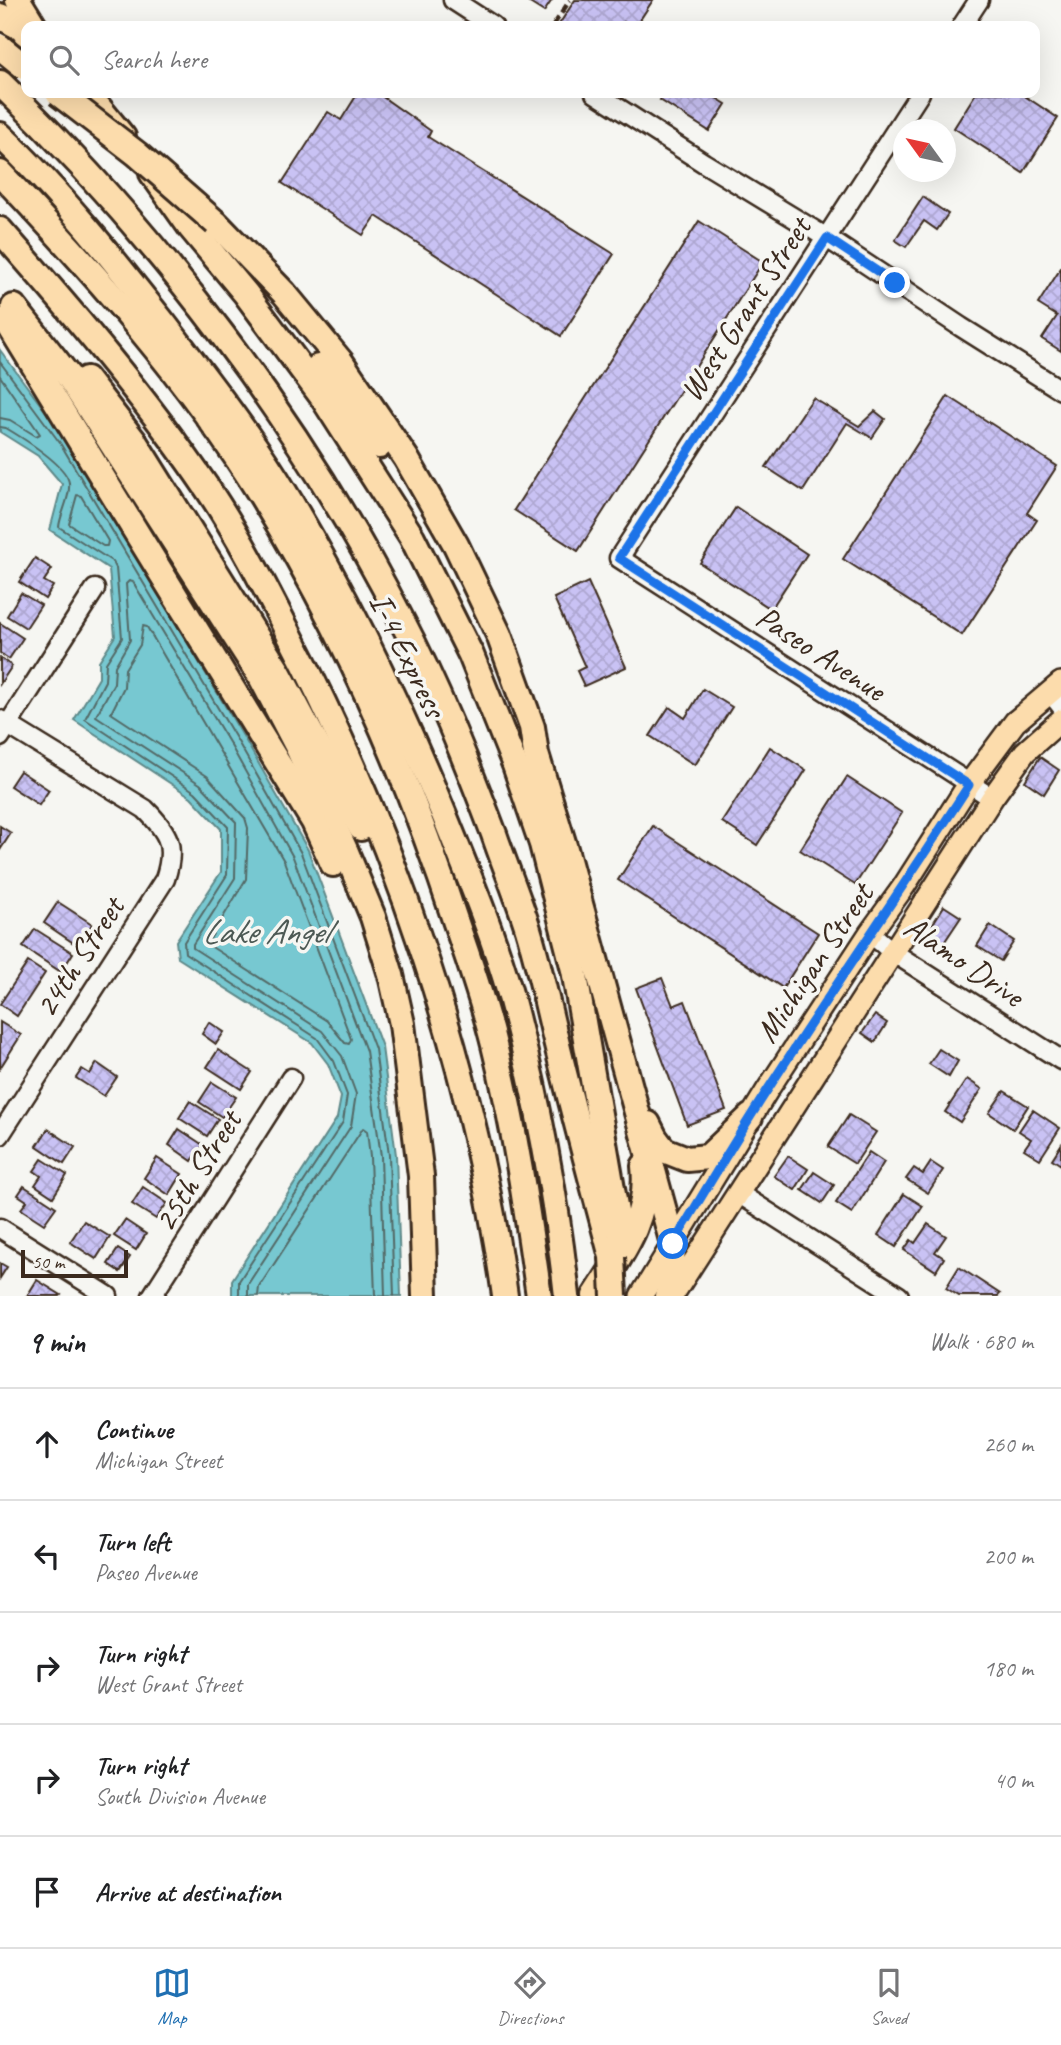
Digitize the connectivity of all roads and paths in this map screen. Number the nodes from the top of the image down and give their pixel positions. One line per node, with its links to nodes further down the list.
1 (18, 0): 5 (highway)
2 (453, 0): 6 (street)
3 (979, 0): 7 (street)
4 (0, 16): 8 (highway)
5 (31, 21)
6 (485, 21)
7 (965, 21)
8 (21, 28)
9 (21, 48): 10 (highway)
10 (0, 49): 11 (highway, bridge)
11 (21, 64)
12 (0, 83): 47 (highway)
13 (64, 98): 31 (highway, bridge)
14 (76, 98): 20 (highway)
15 (91, 98): 20 (highway)
16 (603, 98): 22 (street)
17 (917, 98): 22 (street, West Grant Street)
18 (4, 140): 48 (highway, I-4 Express)
19 (0, 173): 53 (highway, I-4 Express)
20 (191, 228): 23 (highway)
21 (0, 230): 34 (highway)
22 (827, 238): 25 (street); 26 (street, West Grant Street)
23 (246, 294): 31 (highway); 47 (highway)
24 (4, 304): 34 (highway); 41 (highway); 41 (highway)
25 (1061, 390)
26 (619, 558): 32 (street, Paseo Avenue)
27 (95, 589): 30 (street)
28 (1057, 694): 32 (main road, Michigan Street)
29 (1061, 720): 33 (main road, Michigan Street)
30 (3, 728): 43 (street, 24th Street)
31 (537, 754): 37 (highway)
32 (969, 785): 33 (street, Paseo Avenue); 35 (main road, Michigan Street)
33 (992, 798): 36 (main road, Michigan Street)
34 (402, 885): 52 (highway)
35 (870, 933): 36 (street, Alamo Drive); 40 (main road, Michigan Street)
36 (894, 953): 38 (street, Alamo Drive); 44 (main road, Michigan Street)
37 (611, 1015): 40 (highway); 42 (highway)
38 (1061, 1060)
39 (291, 1077): 50 (street, 25th Street)
40 (750, 1117): 46 (main road, Michigan Street)
41 (413, 1118): 51 (highway)
42 (637, 1119): 46 (highway); 54 (highway)
43 (0, 1135)
44 (738, 1193): 58 (main road, Michigan Street); 59 (street)
45 (0, 1228): 49 (street)
46 (673, 1244): 56 (main road, Michigan Street); 57 (highway)
47 (612, 1257): 55 (highway, bridge)
48 (567, 1292)
49 (108, 1296)
50 (152, 1296)
51 (425, 1296)
52 (505, 1296)
53 (539, 1296)
54 (595, 1296)
55 (614, 1296)
56 (641, 1296)
57 (667, 1296)
58 (672, 1296)
59 (899, 1296)

